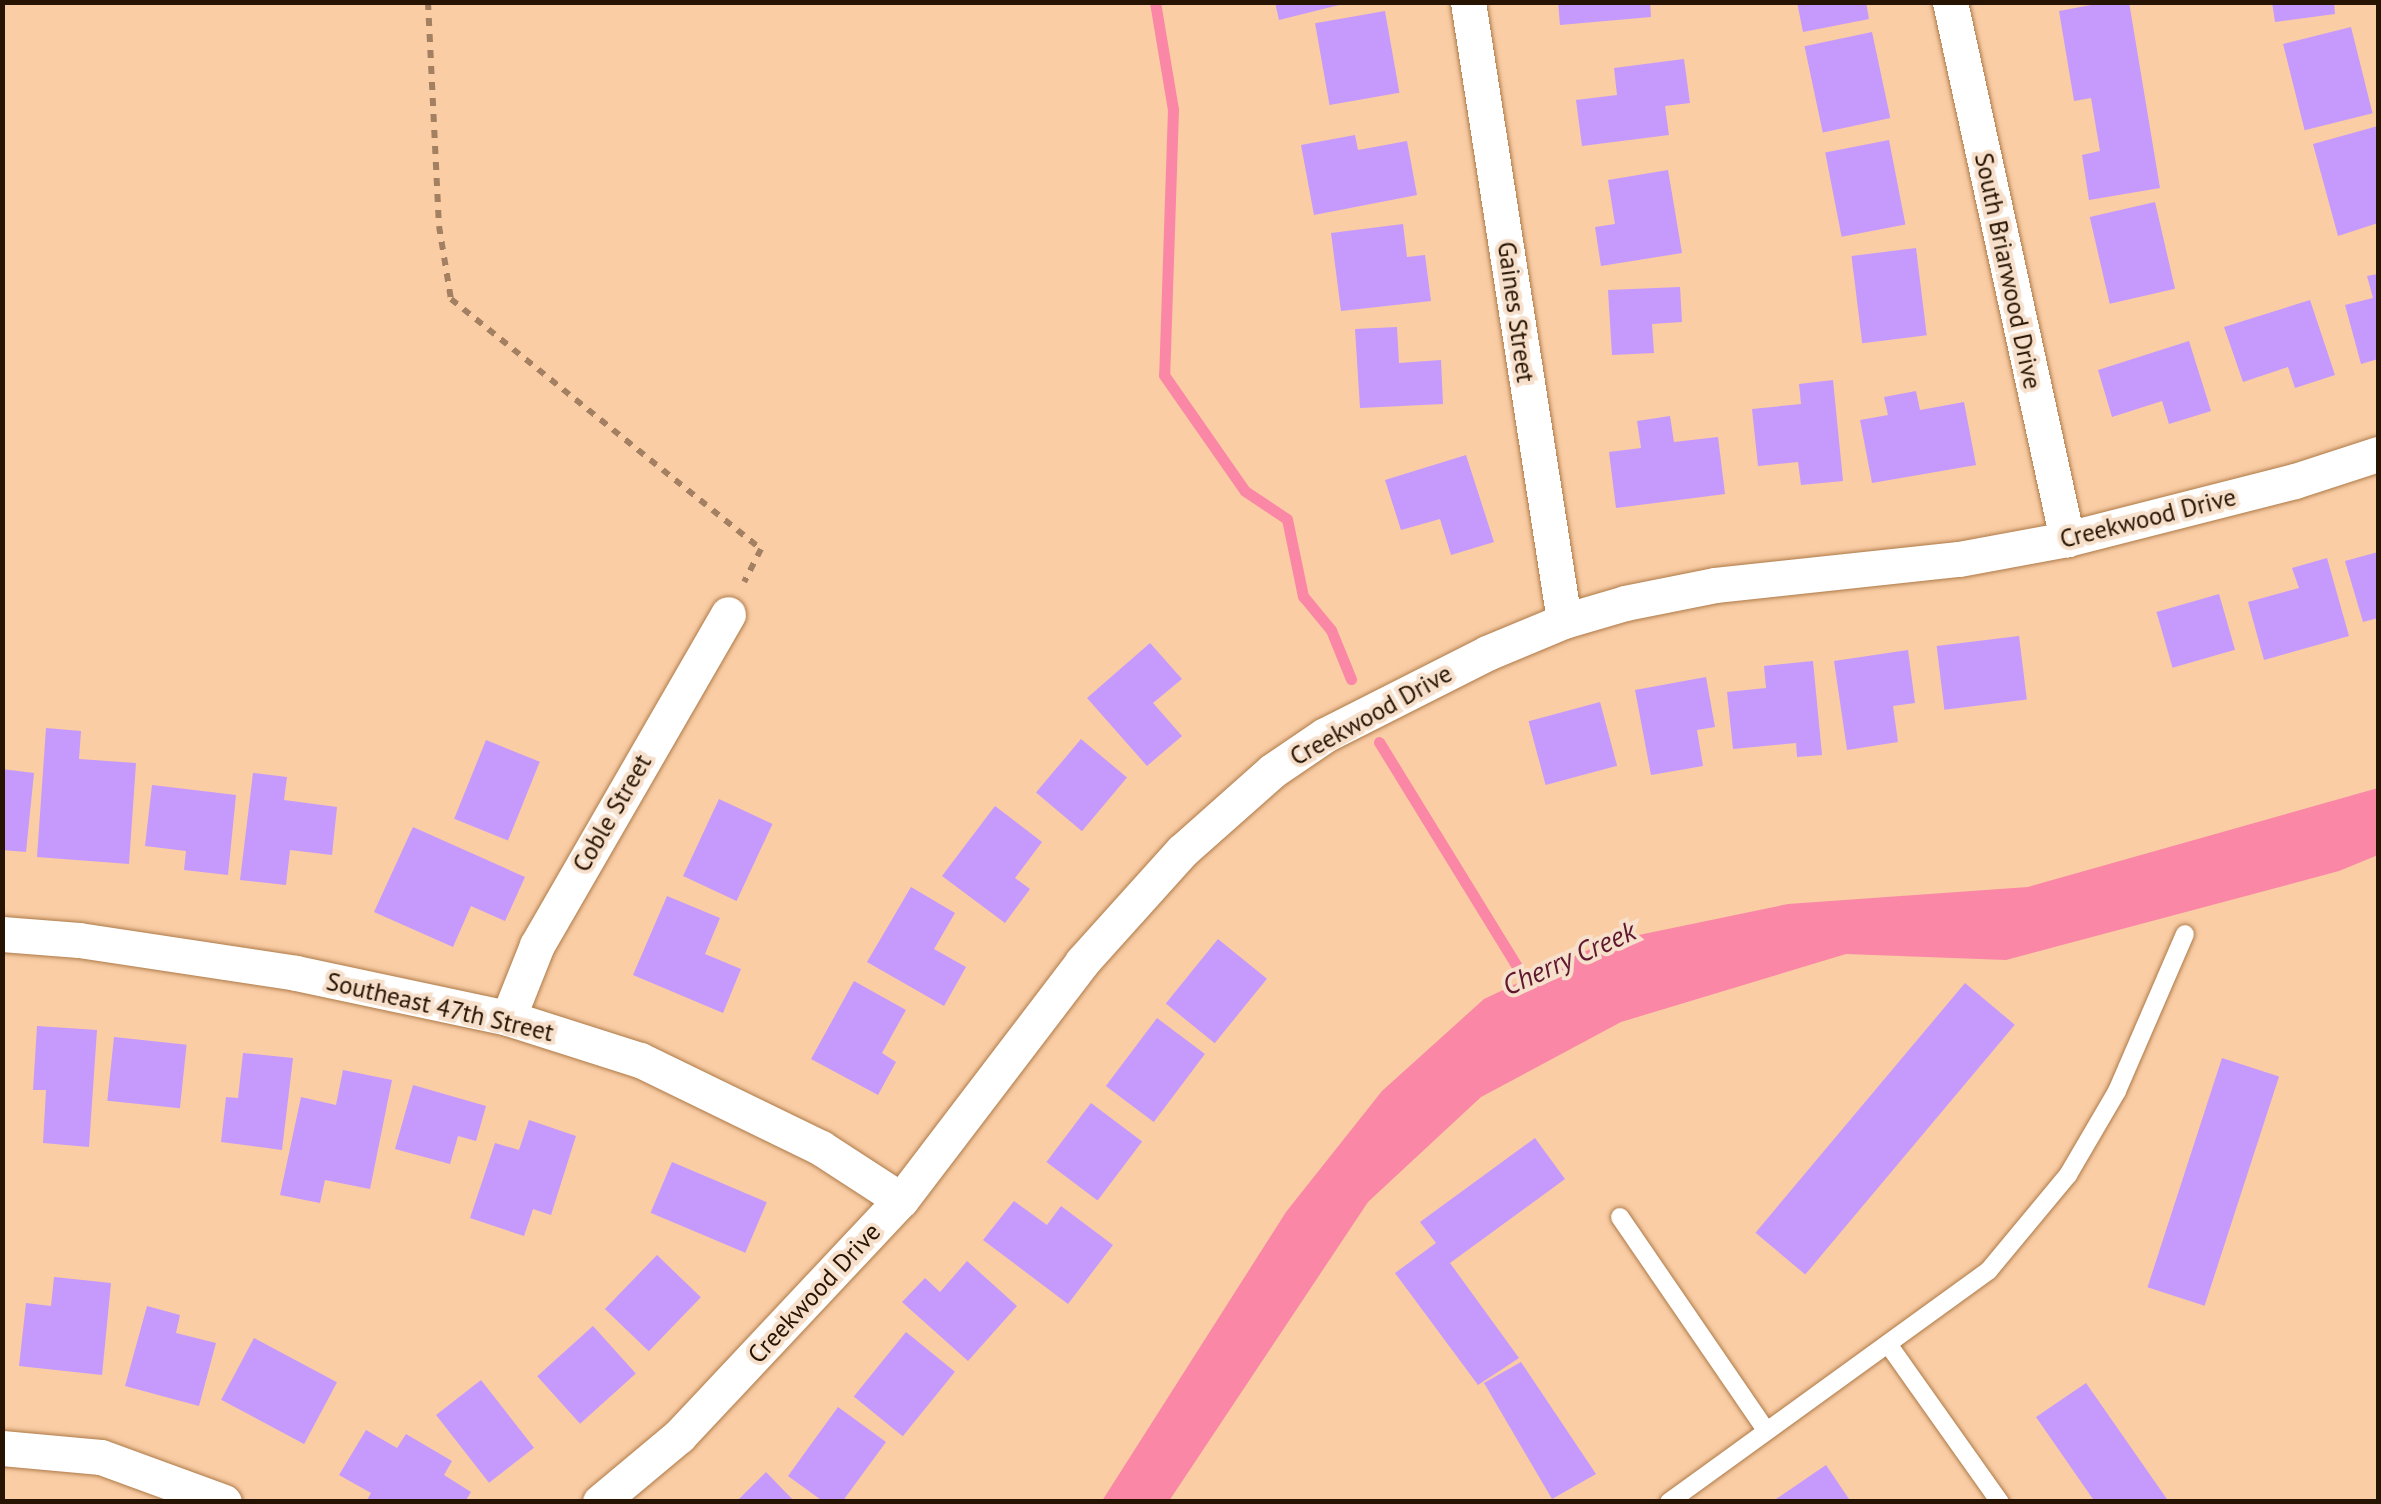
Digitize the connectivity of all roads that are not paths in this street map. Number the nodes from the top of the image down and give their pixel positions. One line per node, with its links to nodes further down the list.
1 (1468, 2): 6 (street, Gaines Street)
2 (1950, 2): 4 (street, South Briarwood Drive)
3 (2378, 454): 4 (street, Creekwood Drive)
4 (2067, 540): 6 (street, Creekwood Drive)
5 (728, 614): 9 (street, Coble Street)
6 (1564, 621): 10 (street, Creekwood Drive)
7 (2, 934): 9 (street, Southeast 47th Street)
8 (2186, 934): 12 (lane)
9 (508, 1018): 10 (street, Southeast 47th Street)
10 (901, 1200): 16 (street, Creekwood Drive)
11 (1620, 1217): 13 (lane)
12 (1888, 1344): 13 (lane); 18 (lane)
13 (1765, 1429): 17 (lane)
14 (2, 1448): 15 (street)
15 (224, 1502)
16 (600, 1502)
17 (1669, 1502)
18 (2000, 1502)

